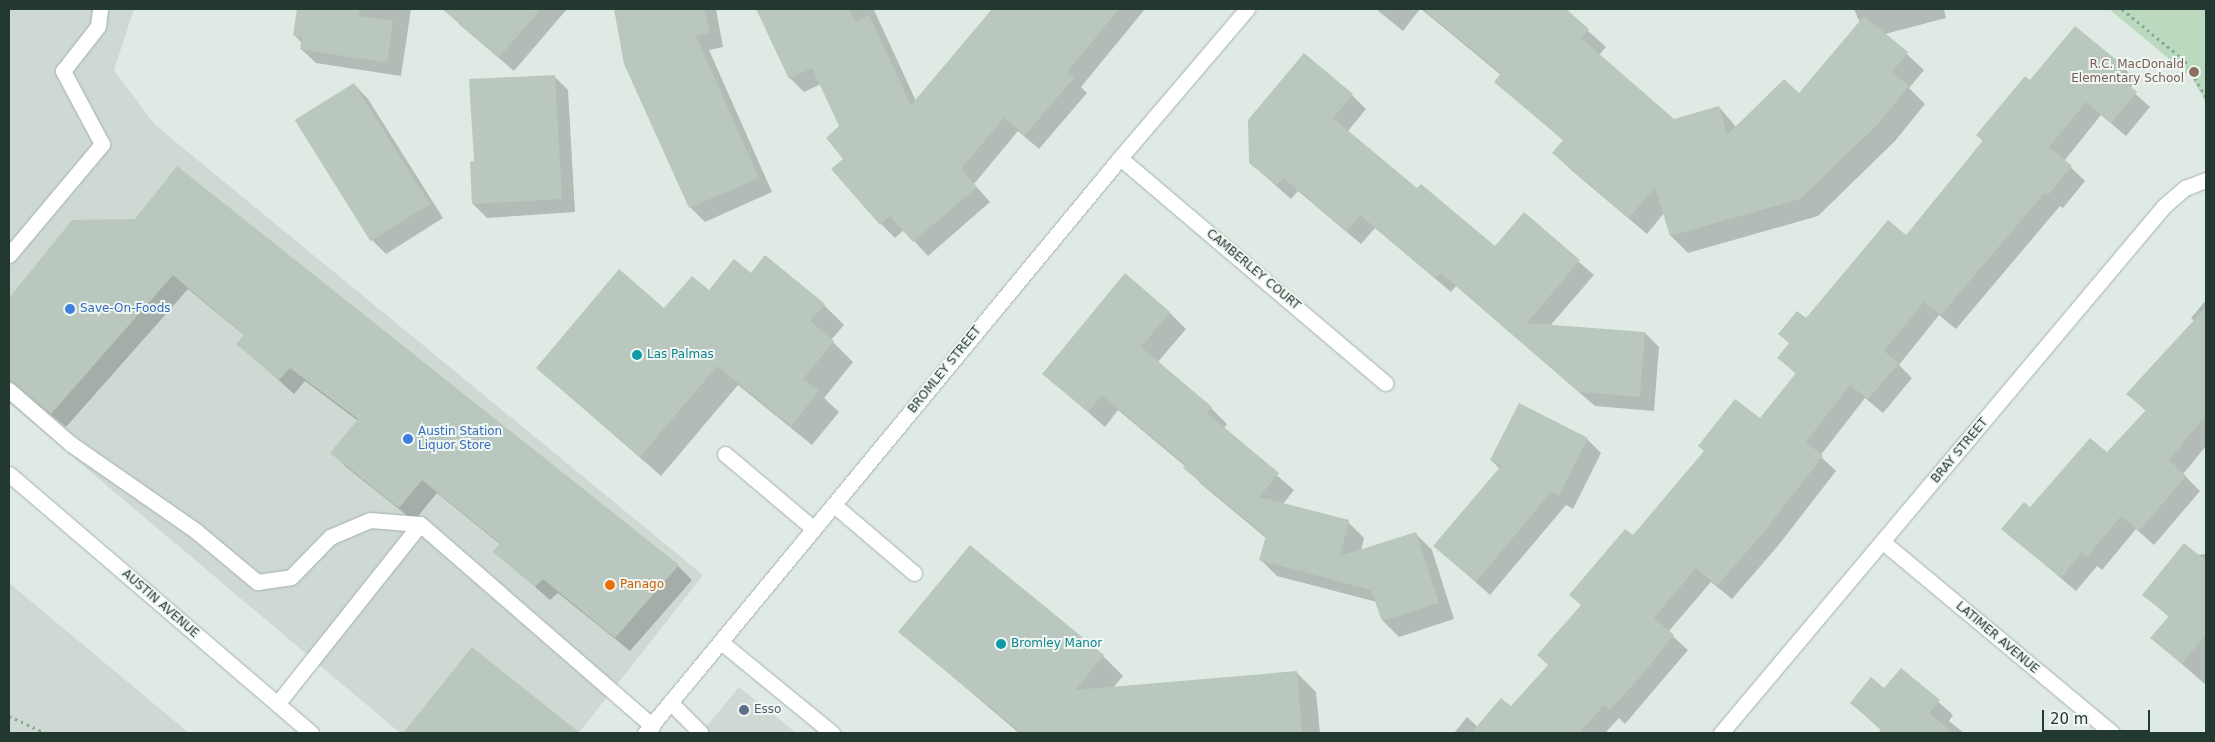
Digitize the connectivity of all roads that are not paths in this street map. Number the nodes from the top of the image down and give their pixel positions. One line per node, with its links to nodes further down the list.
1 (100, 9): 5 (street)
2 (1247, 9): 3 (street, BROMLEY STREET)
3 (1120, 158): 6 (street, CAMBERLEY COURT); 10 (street, BROMLEY STREET)
4 (2206, 180): 13 (street, BRAY STREET)
5 (9, 255)
6 (1385, 383)
7 (9, 390): 11 (street)
8 (725, 454): 12 (street)
9 (9, 474): 17 (street, AUSTIN AVENUE)
10 (834, 505): 12 (street, BROMLEY STREET); 14 (street)
11 (420, 524): 17 (street); 18 (street)
12 (814, 529): 15 (street, BROMLEY STREET)
13 (1883, 542): 22 (street, BRAY STREET); 23 (street, LATIMER AVENUE)
14 (914, 573)
15 (721, 642): 16 (street, BROMLEY STREET); 21 (street)
16 (671, 703): 18 (street, BROMLEY STREET); 20 (street)
17 (277, 704): 19 (street, AUSTIN AVENUE)
18 (649, 730)
19 (311, 733)
20 (701, 733)
21 (832, 733)
22 (1721, 733)
23 (2112, 733)

